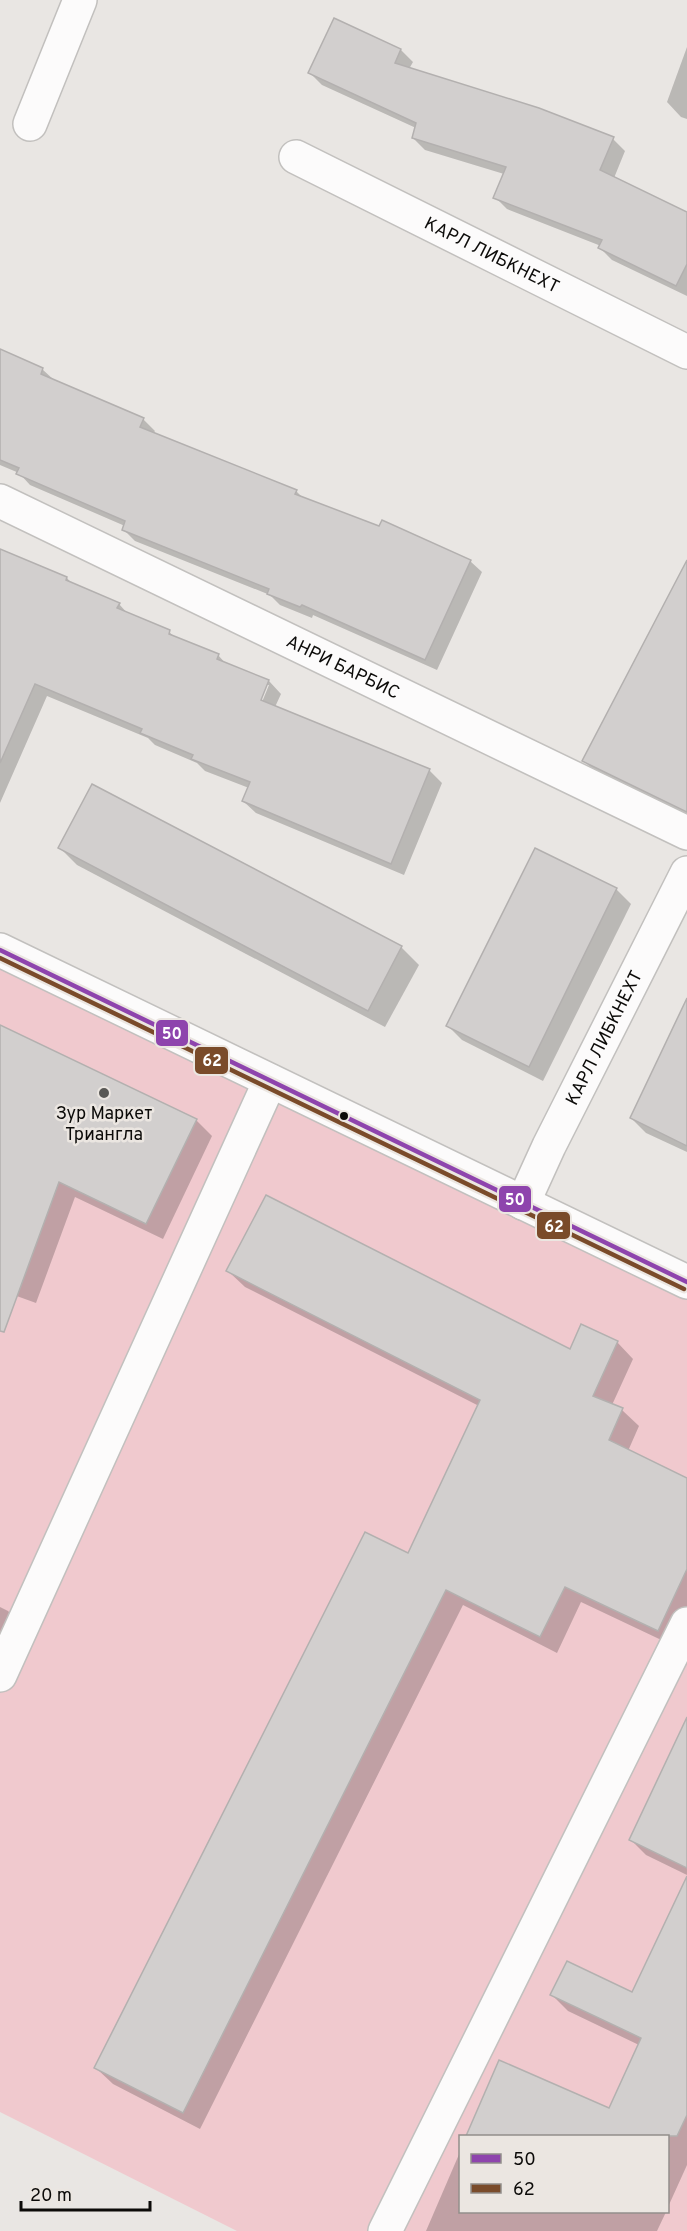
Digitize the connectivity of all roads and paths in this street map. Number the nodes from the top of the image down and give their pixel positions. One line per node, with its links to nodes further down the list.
1 (80, 0): 2 (street)
2 (30, 124)
3 (296, 158): 4 (street, КАРЛ ЛИБКНЕХТ)
4 (687, 352)
5 (0, 501): 6 (street, АНРИ БАРБИС)
6 (687, 833)
7 (687, 873): 10 (street, КАРЛ ЛИБКНЕХТ)
8 (0, 950): 9 (street)
9 (270, 1081): 10 (street); 13 (street)
10 (523, 1203): 11 (street)
11 (687, 1282)
12 (687, 1624): 14 (street)
13 (0, 1675)
14 (386, 2231)

